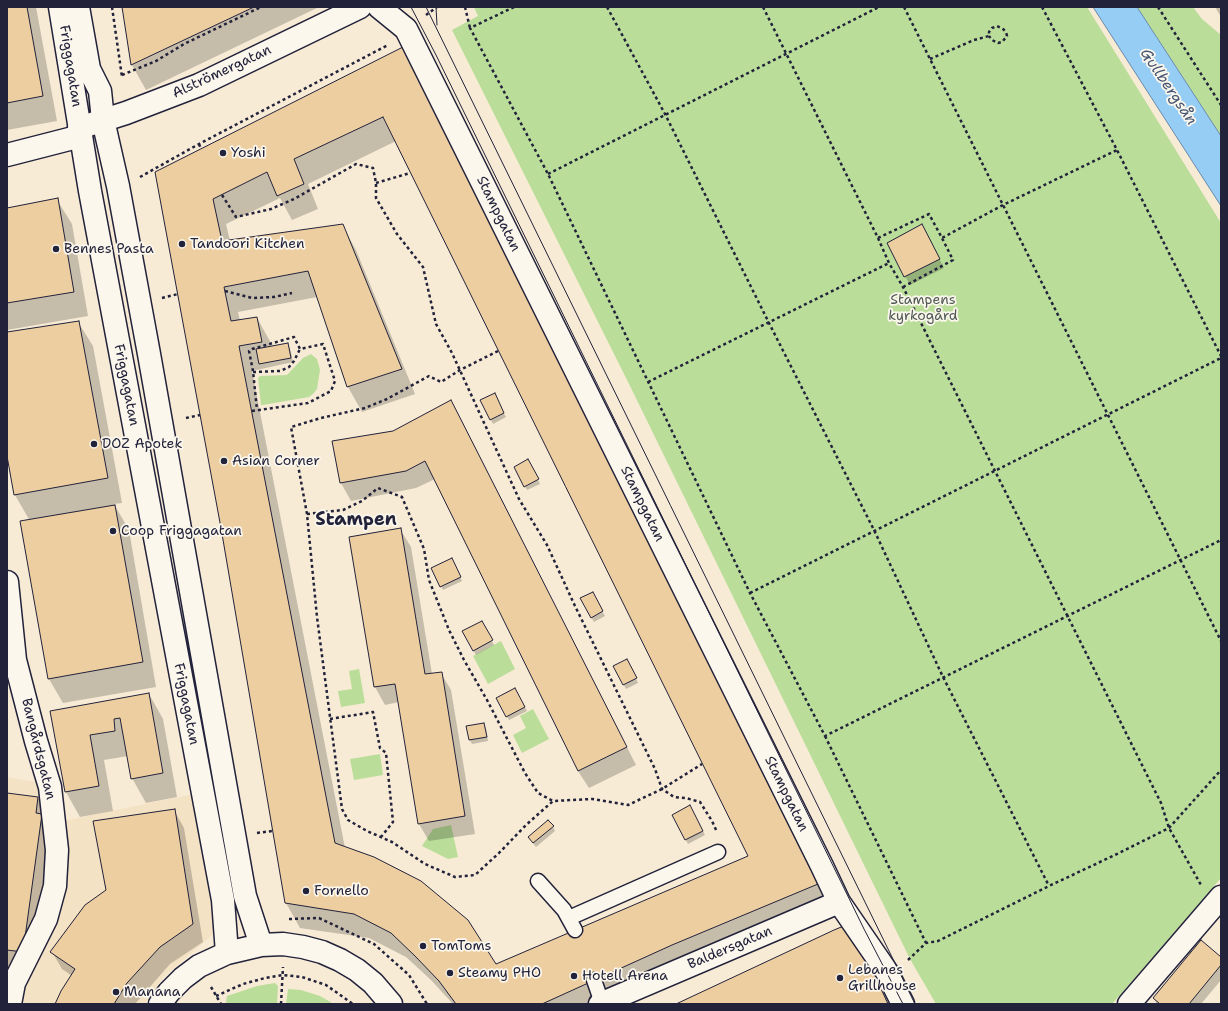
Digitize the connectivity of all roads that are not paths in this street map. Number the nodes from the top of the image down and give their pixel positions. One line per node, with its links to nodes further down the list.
1 (60, 7): 6 (street, Friggagatan)
2 (78, 7): 5 (street, Friggagatan)
3 (360, 7): 5 (street, Alströmergatan)
4 (380, 7): 11 (street, Stampgatan)
5 (103, 120): 6 (street, Alströmergatan); 13 (street, Friggagatan)
6 (80, 132): 7 (street); 14 (street, Friggagatan)
7 (7, 155)
8 (7, 582): 16 (street, Bangårdsgatan)
9 (718, 852): 10 (lane)
10 (538, 880)
11 (839, 902): 19 (street, Baldersgatan); 20 (street, Stampgatan)
12 (1217, 902): 21 (street)
13 (261, 945): 14 (street); 18 (street)
14 (227, 952): 17 (street)
15 (594, 980): 19 (lane)
16 (10, 1004)
17 (160, 1004)
18 (391, 1004)
19 (601, 1004)
20 (903, 1004)
21 (1129, 1004)

